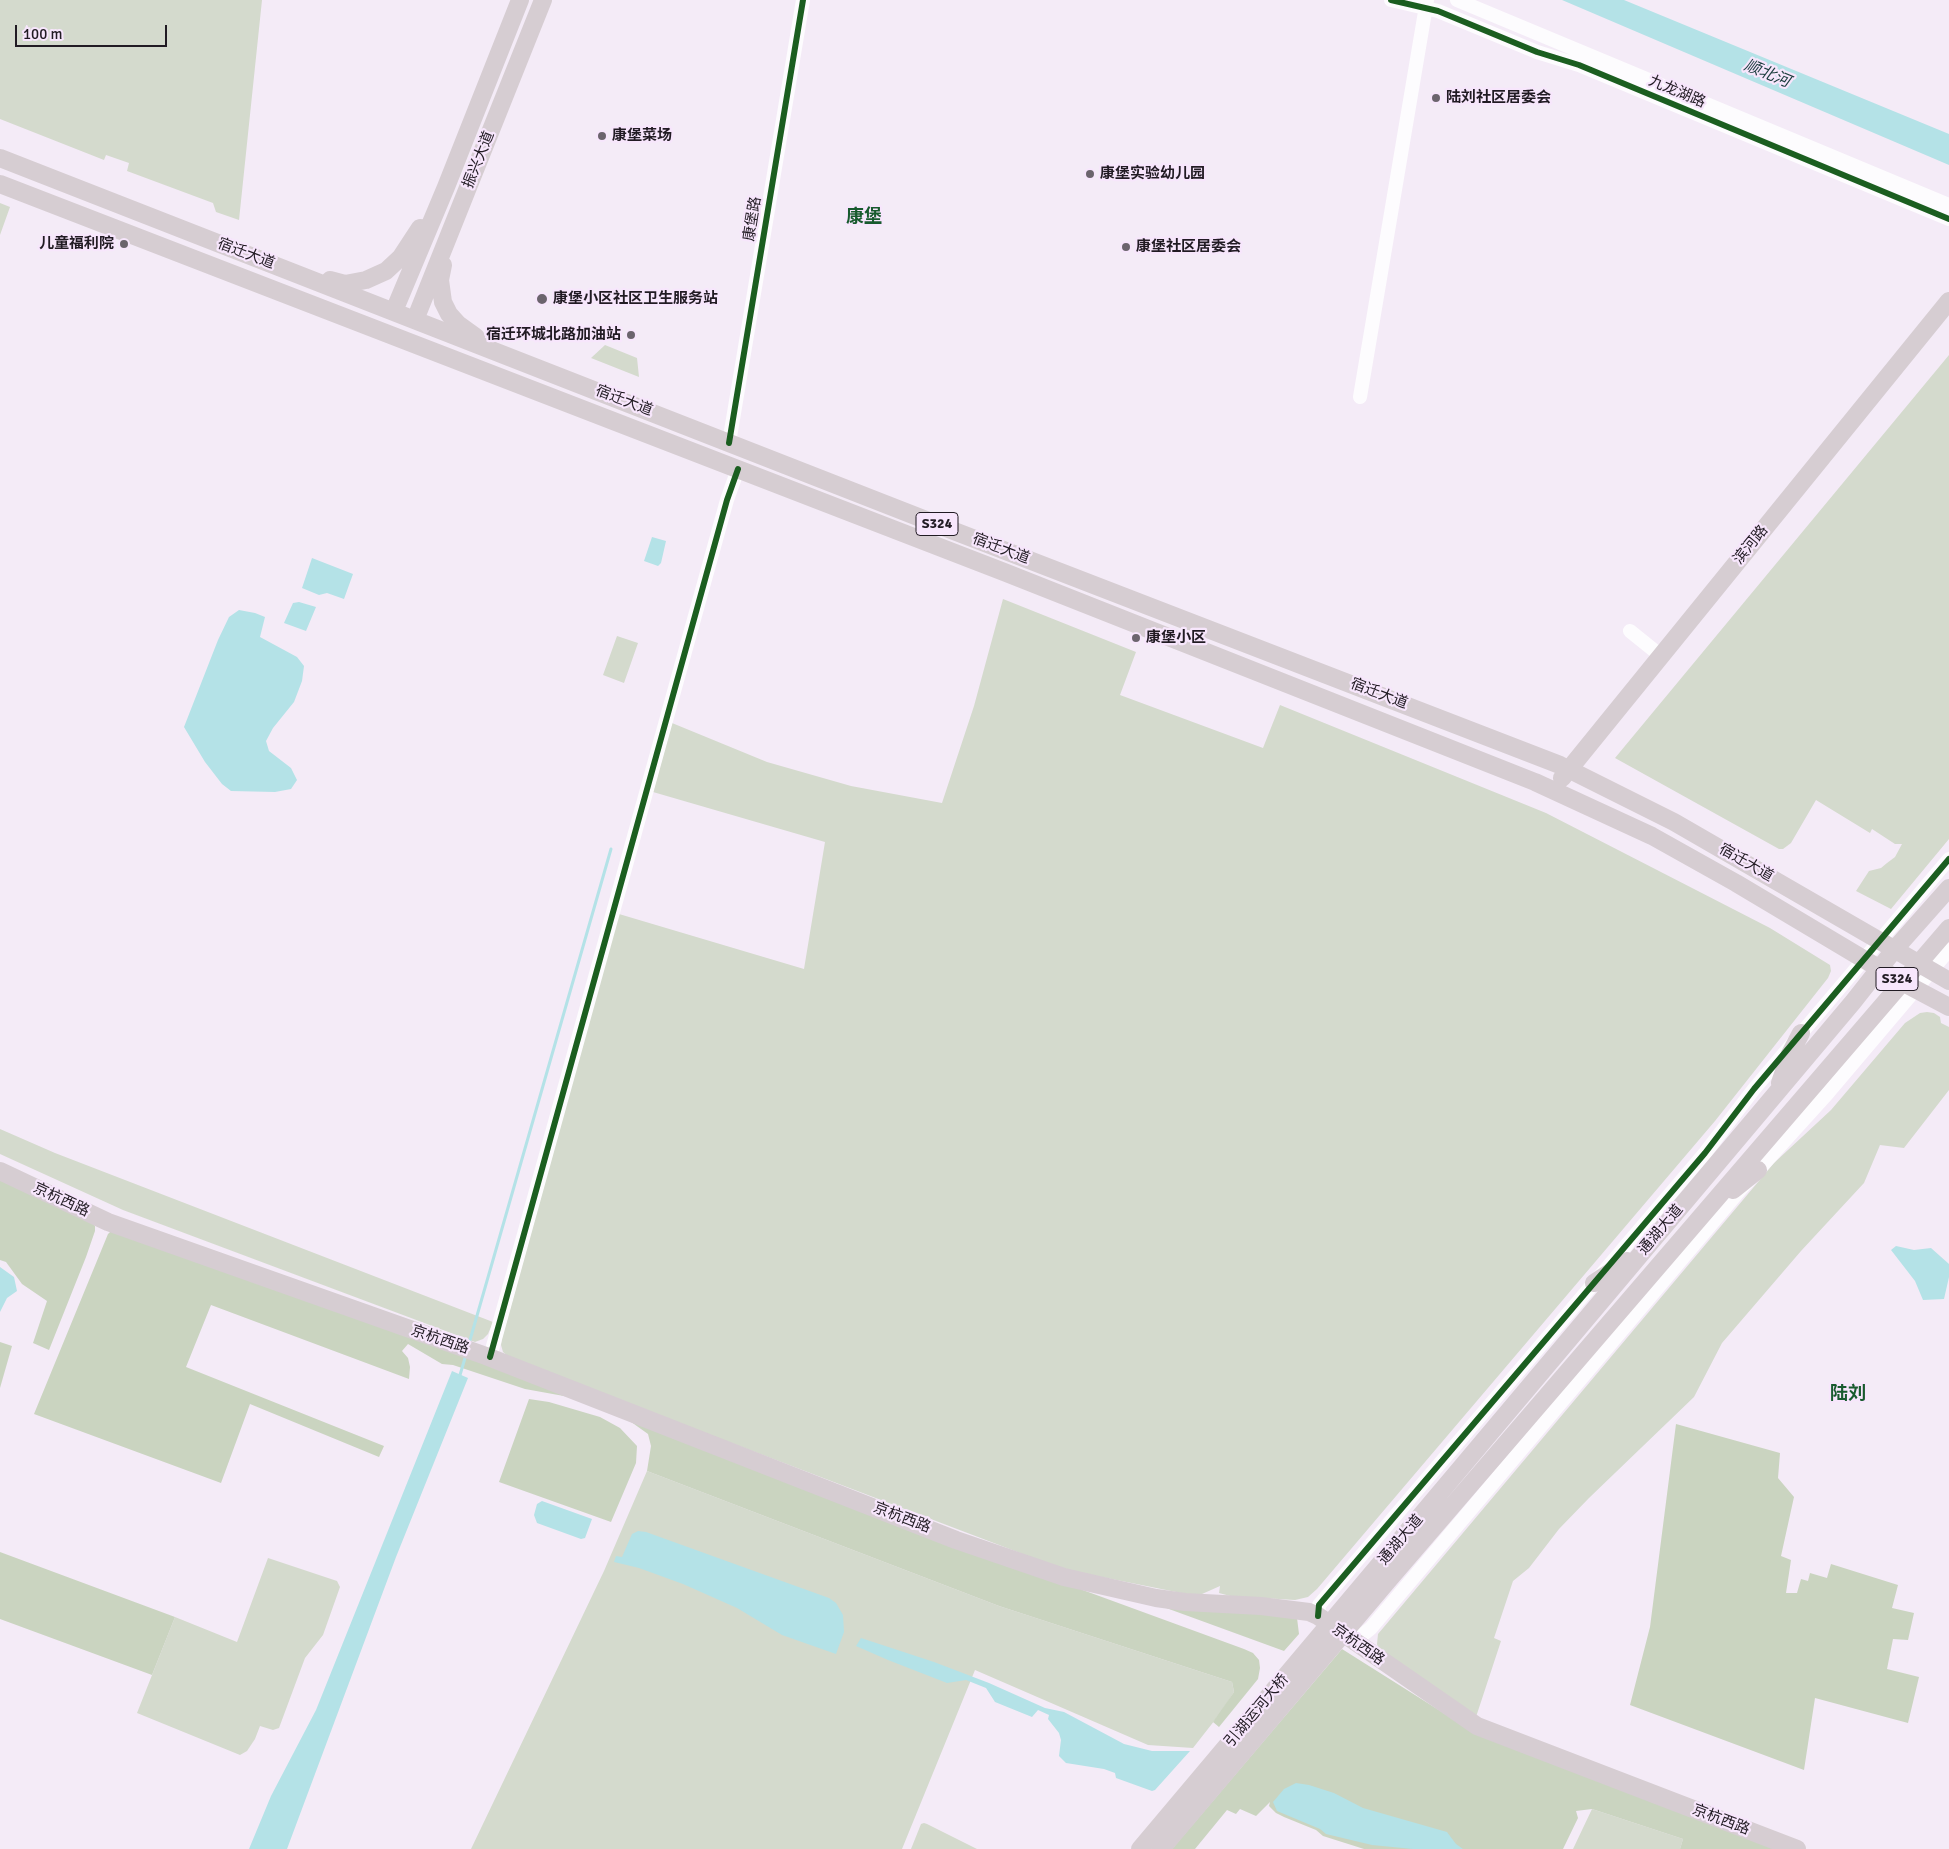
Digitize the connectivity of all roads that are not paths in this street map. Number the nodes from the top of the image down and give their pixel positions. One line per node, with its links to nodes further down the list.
1 (520, 0): 9 (main road, 振兴大道)
2 (543, 0): 10 (main road, 振兴大道)
3 (803, 0): 19 (street, 康堡路)
4 (1391, 0): 6 (street, 九龙湖路)
5 (1457, 0): 11 (street, 九龙湖路)
6 (1426, 4): 12 (street, 九龙湖路); 18 (street)
7 (0, 158): 13 (main road, 宿迁大道 / S324)
8 (0, 184): 20 (main road, 宿迁大道 / S324)
9 (446, 187): 13 (main road); 15 (main road, 振兴大道)
10 (463, 200): 16 (main road, 振兴大道); 17 (main road)
11 (1949, 205)
12 (1949, 219)
13 (287, 270): 15 (main road, 宿迁大道 / S324)
14 (1949, 300): 22 (main road, 滨河路)
15 (394, 311): 16 (main road, 宿迁大道 / S324)
16 (416, 320): 17 (main road, 宿迁大道 / S324)
17 (525, 363): 19 (main road, 宿迁大道 / S324)
18 (1360, 397)
19 (729, 443): 23 (main road, 宿迁大道 / S324)
20 (738, 469): 24 (main road, 宿迁大道 / S324); 47 (street)
21 (1630, 631): 22 (street)
22 (1662, 656): 23 (main road, 滨河路)
23 (1569, 769): 24 (main road, 滨河路); 30 (main road, 宿迁大道 / S324)
24 (1554, 790): 32 (main road, 宿迁大道 / S324)
25 (1949, 859): 30 (street)
26 (1949, 888): 30 (main road, 通湖大道)
27 (1949, 894): 28 (main road)
28 (1949, 900)
29 (1949, 928): 33 (main road, 通湖大道)
30 (1887, 945): 32 (street); 33 (main road, 宿迁大道 / S324); 34 (main road, 通湖大道)
31 (1949, 950): 33 (street)
32 (1863, 960): 34 (main road, 宿迁大道 / S324); 39 (street)
33 (1925, 967): 35 (main road, 宿迁大道 / S324); 36 (main road, 通湖大道)
34 (1879, 969): 36 (main road, 宿迁大道 / S324); 38 (main road, 通湖大道)
35 (1949, 981)
36 (1909, 986): 37 (main road, 宿迁大道 / S324); 40 (main road, 通湖大道); 42 (street)
37 (1949, 1007)
38 (1830, 1030): 40 (main road); 41 (main road, 通湖大道)
39 (1801, 1033): 41 (main road); 46 (street)
40 (1847, 1045): 44 (main road, 通湖大道)
41 (1776, 1094): 45 (main road, 通湖大道)
42 (1758, 1170): 44 (main road); 50 (street)
43 (0, 1171): 47 (main road, 京杭西路)
44 (1708, 1207): 48 (main road, 通湖大道)
45 (1648, 1246): 46 (main road); 48 (main road, 通湖大道)
46 (1594, 1283): 49 (street)
47 (490, 1357): 49 (main road, 京杭西路)
48 (1380, 1578): 51 (main road, 引湖运河大桥); 52 (main road, 引湖运河大桥)
49 (1318, 1616): 50 (main road, 京杭西路)
50 (1354, 1642): 53 (main road, 京杭西路)
51 (1140, 1849)
52 (1161, 1849)
53 (1798, 1849)

